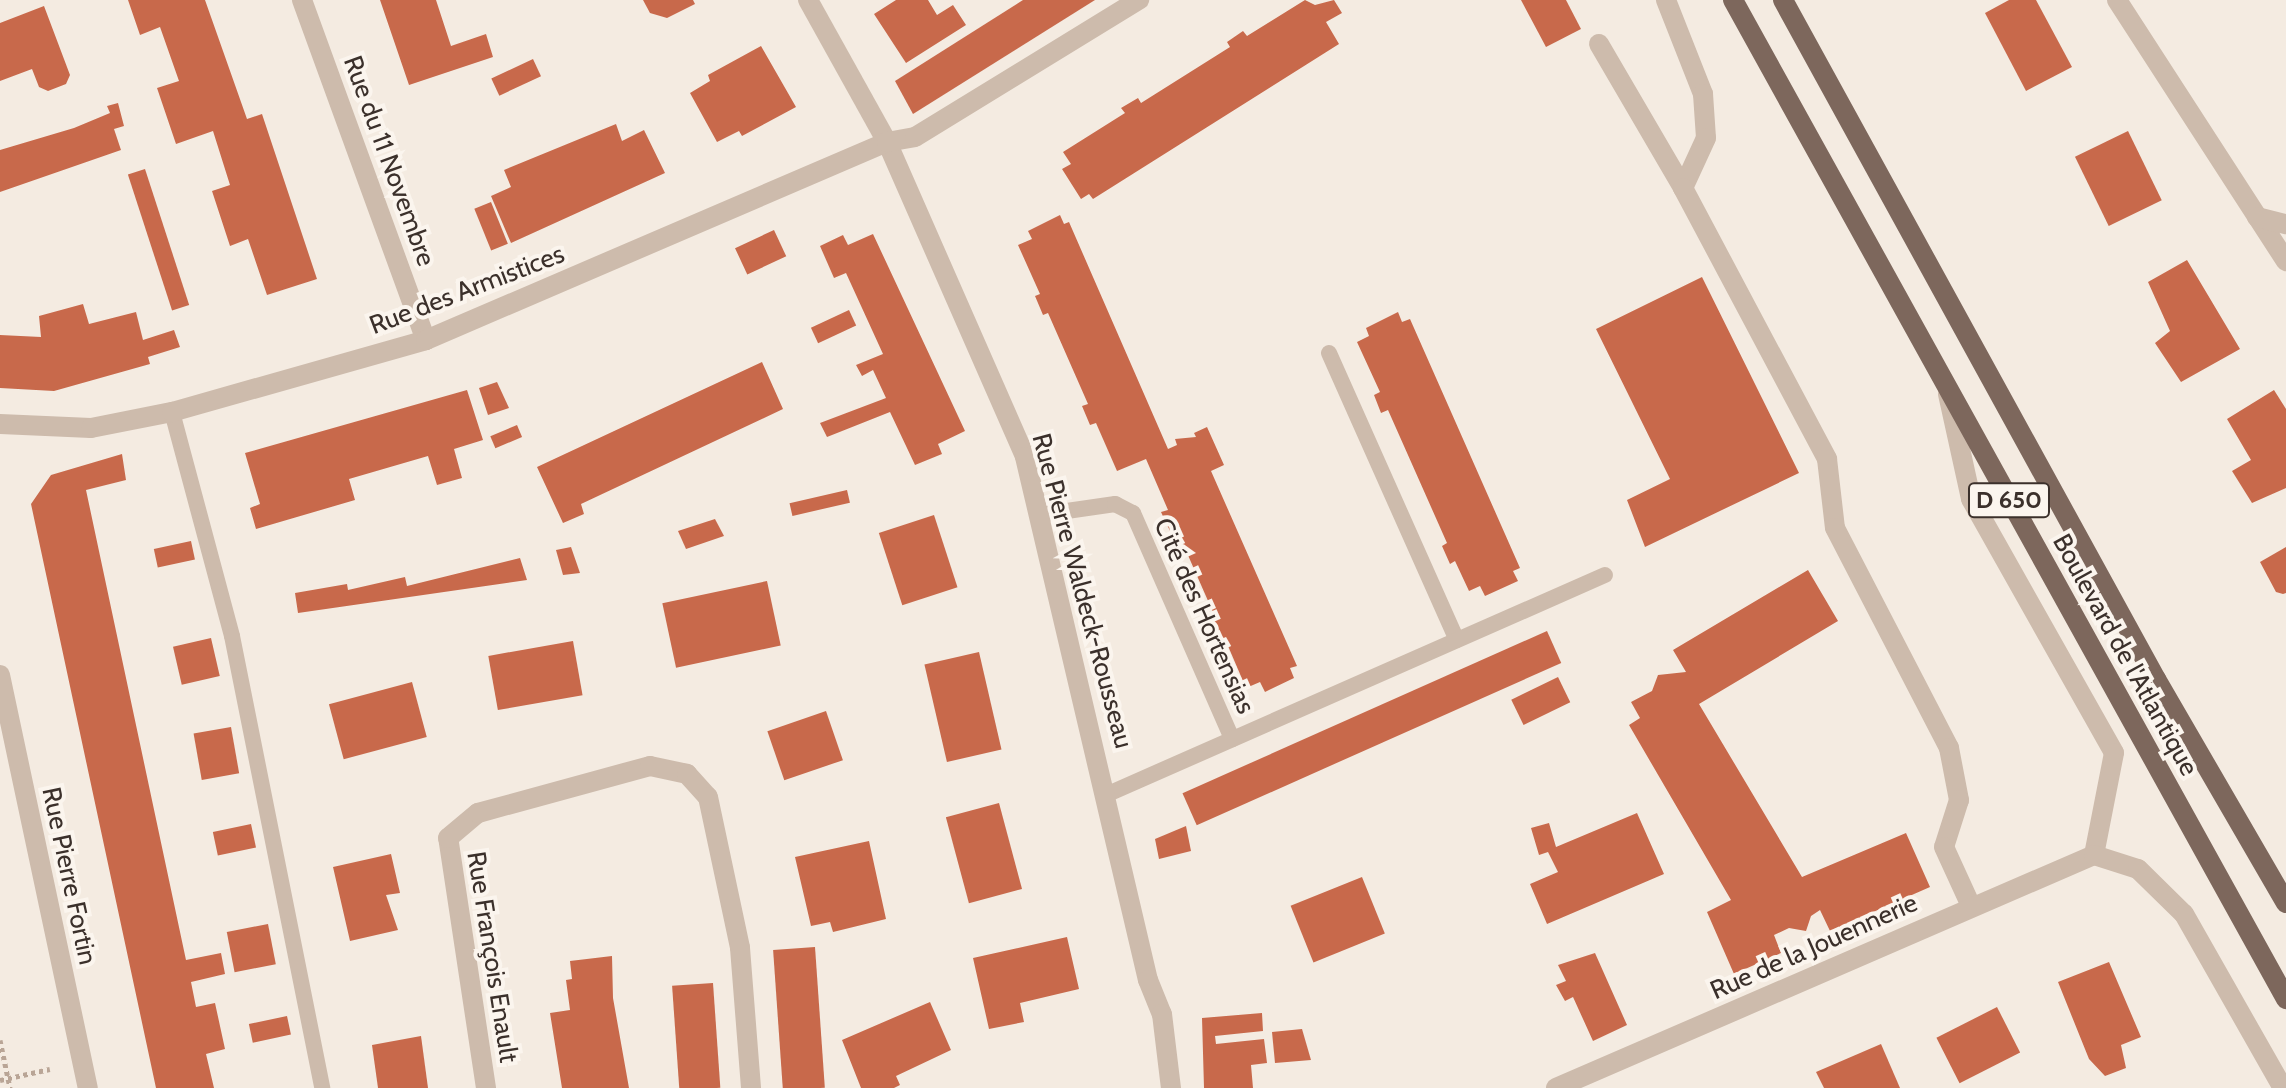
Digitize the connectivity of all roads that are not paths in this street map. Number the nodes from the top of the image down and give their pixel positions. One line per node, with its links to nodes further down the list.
1 (302, 0): 14 (street, Rue du 11 Novembre)
2 (808, 0): 9 (street, Rue Pierre Waldeck-Rousseau)
3 (1139, 0): 9 (street, Rue des Armistices)
4 (1666, 0): 10 (street)
5 (1733, 0): 16 (main road, Boulevard de l'Atlantique / D 650)
6 (1783, 0): 26 (main road, Boulevard de l'Atlantique / D 650)
7 (2117, 0): 11 (street)
8 (1599, 44): 10 (street)
9 (887, 142): 14 (street, Rue des Armistices); 19 (street, Rue Pierre Waldeck-Rousseau)
10 (1683, 188): 27 (street)
11 (2257, 217): 12 (street); 13 (street)
12 (2286, 224)
13 (2286, 261)
14 (426, 340): 17 (street, Rue des Armistices)
15 (1329, 353): 21 (lane)
16 (1948, 390): 25 (street); 28 (main road, Boulevard de l'Atlantique / D 650)
17 (172, 412): 18 (street, Rue des Armistices); 31 (lane)
18 (0, 424)
19 (1039, 515): 23 (lane, Cité des Hortensias); 24 (street, Rue Pierre Waldeck-Rousseau)
20 (1605, 575): 21 (lane, Cité des Hortensias)
21 (1457, 640): 23 (lane, Cité des Hortensias)
22 (0, 675): 30 (street, Rue Pierre Fortin)
23 (1232, 739): 24 (lane, Cité des Hortensias)
24 (1108, 794): 34 (street, Rue Pierre Waldeck-Rousseau)
25 (2094, 855): 27 (street, Rue de la Jouennerie); 35 (street)
26 (2286, 903)
27 (1971, 906): 29 (street, Rue de la Jouennerie)
28 (2286, 999)
29 (1565, 1086)
30 (88, 1088)
31 (322, 1088)
32 (486, 1088): 33 (street, Rue François Enault)
33 (751, 1088)
34 (1171, 1088)
35 (2283, 1088)

